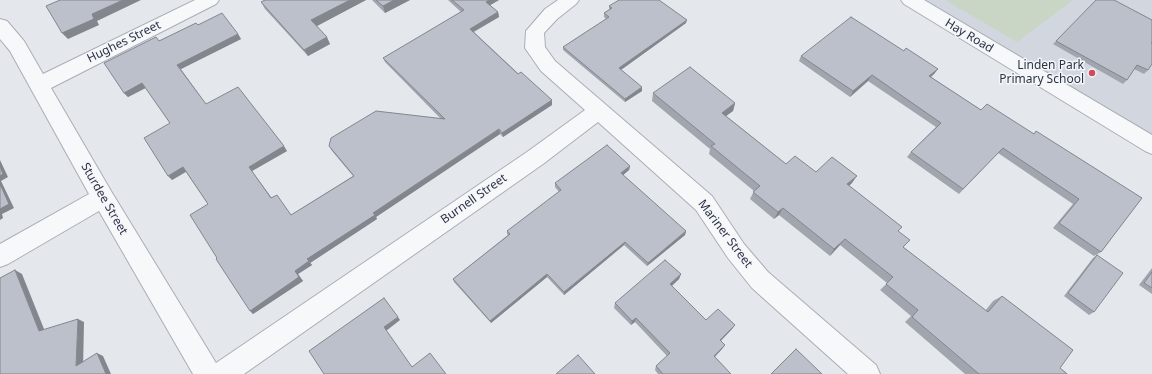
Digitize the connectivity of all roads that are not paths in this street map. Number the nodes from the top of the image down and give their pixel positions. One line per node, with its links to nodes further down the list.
1 (210, 0): 5 (street, Hughes Street)
2 (570, 0): 6 (street)
3 (910, 0): 7 (street, Hay Road)
4 (0, 26): 5 (street, Sturdee Street)
5 (39, 85): 8 (street, Sturdee Street)
6 (599, 110): 11 (street, Burnell Street); 12 (street, Mariner Street)
7 (1152, 146)
8 (103, 198): 9 (street); 10 (street, Sturdee Street)
9 (0, 256)
10 (208, 374)
11 (222, 374)
12 (867, 374)

